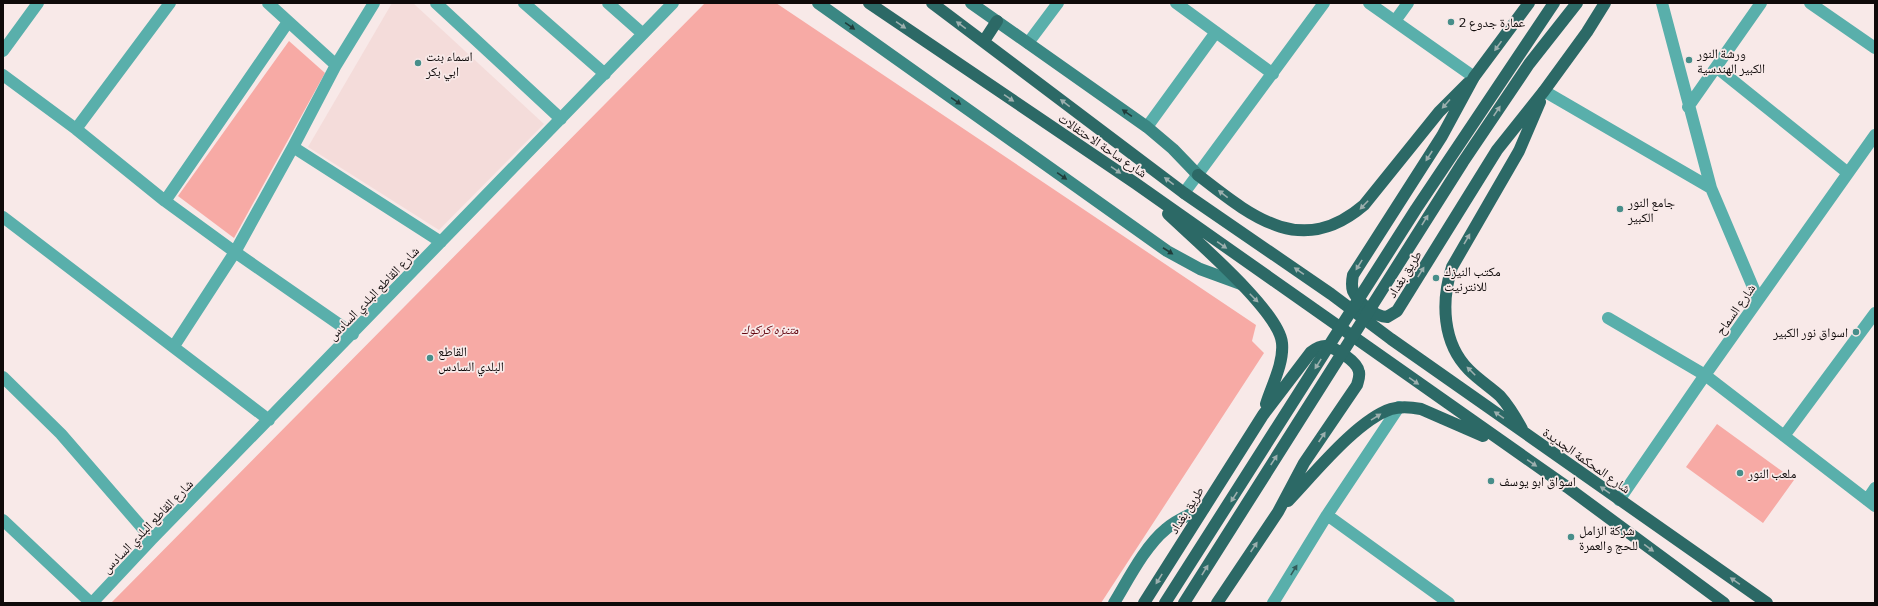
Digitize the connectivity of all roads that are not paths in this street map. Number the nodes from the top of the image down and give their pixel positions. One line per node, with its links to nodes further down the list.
1 (38, 3): 33 (street)
2 (170, 3): 44 (street)
3 (268, 3): 27 (street)
4 (374, 3): 34 (street)
5 (436, 3): 42 (street)
6 (524, 3): 36 (street)
7 (608, 3): 29 (street)
8 (673, 3): 29 (street, شارع القاطع البلدي السادس)
9 (818, 3): 56 (main road, one-way to 56)
10 (868, 3): 49 (main road, شارع ساحة الاحتفالات, one-way to 49)
11 (932, 3): 30 (main road, شارع ساحة الاحتفالات, one-way to 11)
12 (971, 3): 25 (main road)
13 (1058, 3): 31 (street)
14 (1176, 3): 28 (street)
15 (1324, 3): 37 (street)
16 (1369, 3): 26 (street)
17 (1408, 3): 26 (street)
18 (1529, 3): 39 (main road, طريق بغداد, one-way to 39)
19 (1554, 3): 83 (main road, one-way to 83, bridge)
20 (1577, 3): 84 (main road, one-way to 20, bridge)
21 (1605, 3): 40 (main road, طريق بغداد)
22 (1662, 3): 41 (street)
23 (1761, 3): 35 (street)
24 (1810, 3): 32 (street)
25 (997, 21): 30 (main road); 31 (main road)
26 (1395, 21): 39 (street)
27 (288, 22): 34 (street); 52 (street)
28 (1216, 32): 37 (street); 43 (street)
29 (643, 34): 36 (street, شارع القاطع البلدي السادس)
30 (984, 41): 51 (main road, شارع ساحة الاحتفالات, one-way to 30)
31 (1028, 43): 43 (main road, one-way to 31)
32 (1875, 48)
33 (3, 51)
34 (336, 65): 46 (street)
35 (1716, 67): 41 (street); 47 (street)
36 (605, 74): 42 (street, شارع القاطع البلدي السادس)
37 (1273, 74): 48 (street)
38 (3, 75): 44 (street)
39 (1474, 77): 40 (main road, طريق بغداد, one-way to 40); 48 (main road, one-way to 48)
40 (1544, 91): 50 (street); 68 (main road, one-way to 40)
41 (1688, 107): 50 (street)
42 (561, 119): 54 (street, شارع القاطع البلدي السادس)
43 (1147, 127): 48 (main road)
44 (76, 129): 52 (street)
45 (1875, 135): 47 (street, شارع السماح)
46 (294, 147): 54 (street); 55 (street)
47 (1848, 173): 58 (street, شارع السماح)
48 (1198, 175): 51 (street)
49 (1135, 183): 56 (main road); 70 (main road, شارع ساحة الاحتفالات, one-way to 70)
50 (1711, 188): 58 (street)
51 (1184, 192): 57 (main road, شارع ساحة الاحتفالات, one-way to 51)
52 (165, 201): 55 (street)
53 (3, 217): 62 (street)
54 (442, 242): 61 (street, شارع القاطع البلدي السادس)
55 (235, 252): 61 (street); 62 (street)
56 (1240, 284): 66 (main road, one-way to 66)
57 (1331, 294): 68 (main road, شارع المحكمة الجديدة, one-way to 57)
58 (1758, 299): 63 (street, شارع السماح)
59 (1875, 313): 69 (street)
60 (1608, 318): 63 (street)
61 (353, 334): 67 (street, شارع القاطع البلدي السادس)
62 (174, 346): 67 (street)
63 (1705, 375): 69 (street); 72 (street, شارع السماح)
64 (3, 377): 78 (street)
65 (1399, 407): 70 (main road); 75 (main road, one-way to 65); 76 (street)
66 (1263, 415): 74 (main road, طريق بغداد); 75 (main road, طريق بغداد, one-way to 66)
67 (270, 420): 78 (street, شارع القاطع البلدي السادس)
68 (1524, 432): 72 (main road, شارع المحكمة الجديدة, one-way to 68)
69 (1784, 436): 73 (street)
70 (1511, 449): 79 (main road, one-way to 79)
71 (1875, 488): 73 (street)
72 (1619, 500): 88 (main road, شارع المحكمة الجديدة, one-way to 72)
73 (1871, 503)
74 (1204, 508): 81 (main road); 82 (main road, طريق بغداد, one-way to 82)
75 (1278, 512): 85 (main road, طريق بغداد, one-way to 75)
76 (1327, 515): 86 (street, one-way to 76); 87 (street)
77 (5, 526): 80 (street)
78 (152, 539): 80 (street, شارع القاطع البلدي السادس)
79 (1721, 602)
80 (92, 603)
81 (1114, 603)
82 (1144, 603)
83 (1165, 603)
84 (1184, 603)
85 (1217, 603)
86 (1274, 603)
87 (1449, 603)
88 (1767, 603)

